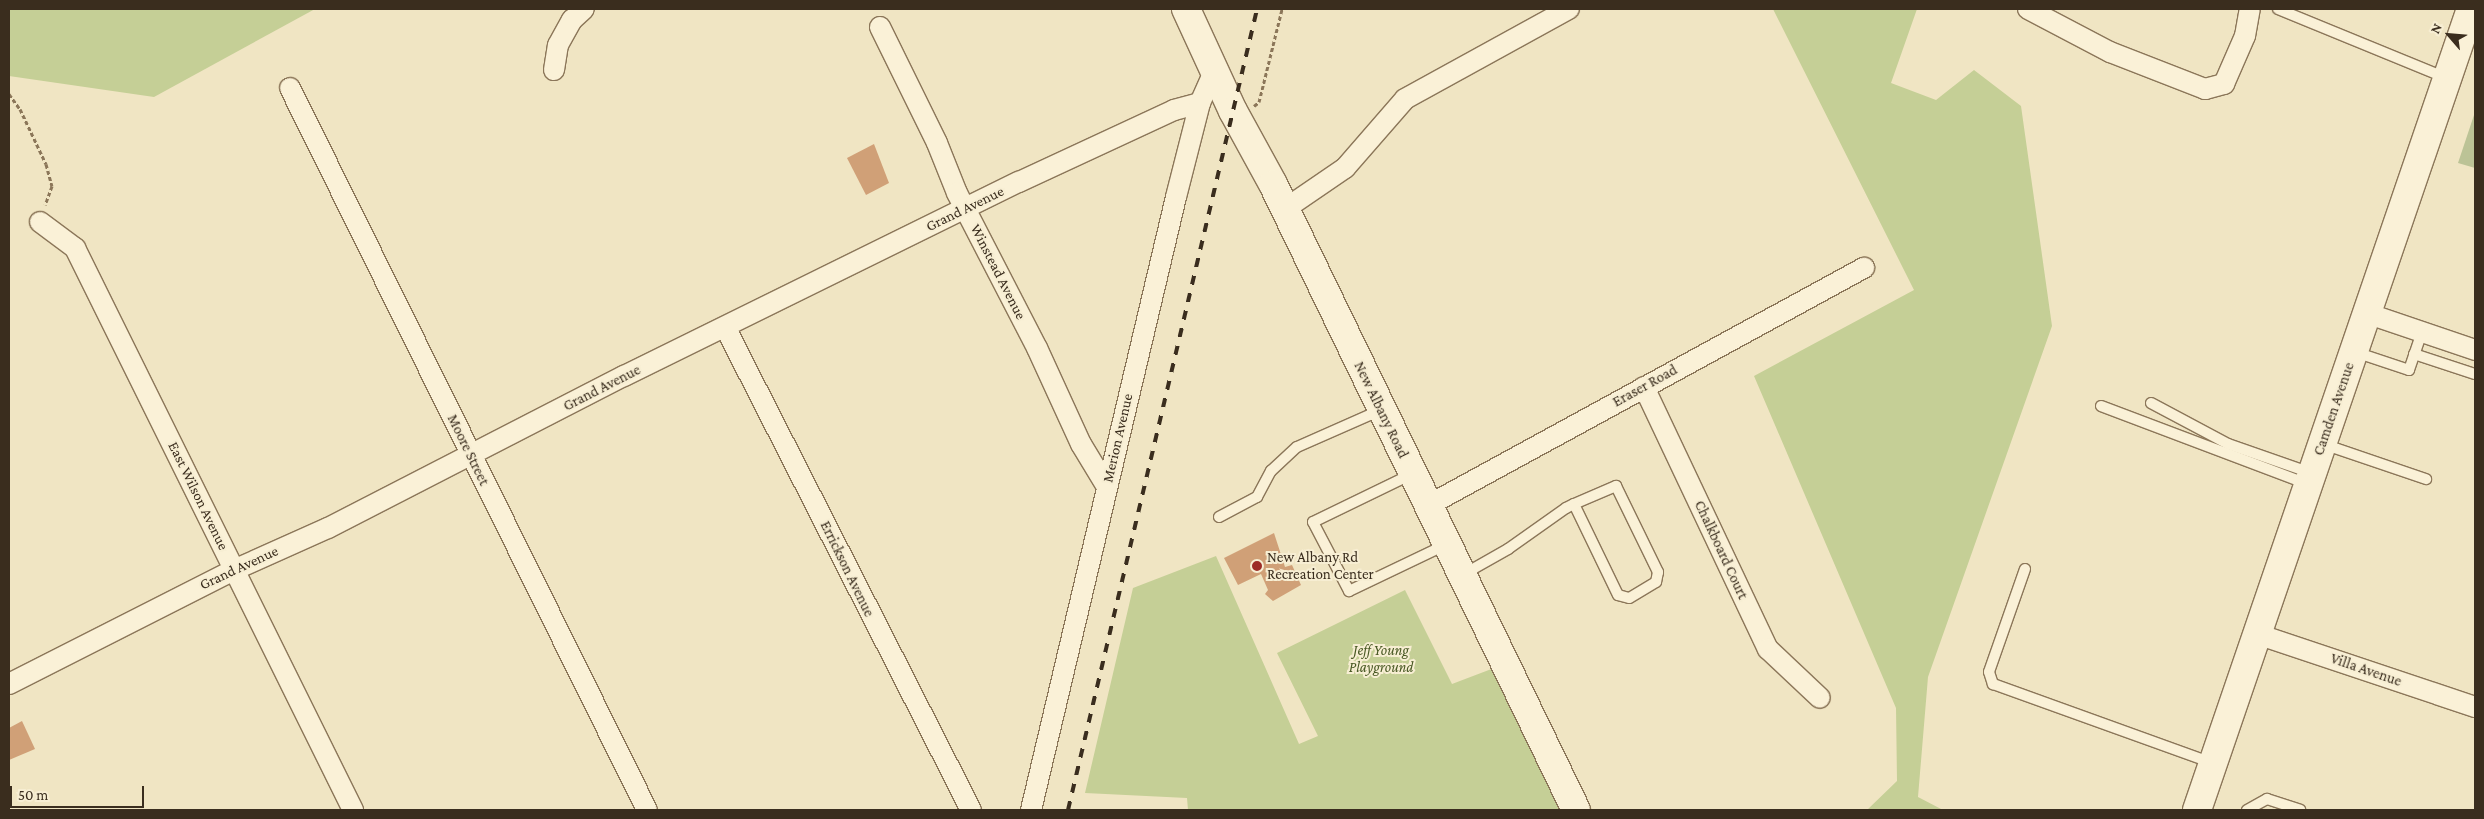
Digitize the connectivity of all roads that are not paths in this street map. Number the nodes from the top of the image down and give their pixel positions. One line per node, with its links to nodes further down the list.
1 (584, 9): 10 (street)
2 (1186, 9): 9 (main road, New Albany Road)
3 (1569, 9): 15 (street)
4 (2028, 9): 5 (street)
5 (2250, 9)
6 (2278, 9): 11 (lane)
7 (2471, 9): 11 (main road, Camden Avenue)
8 (880, 27): 14 (street, Winstead Avenue)
9 (1215, 69): 13 (street, Merion Avenue); 15 (main road, New Albany Road)
10 (554, 70)
11 (2447, 78): 18 (main road, Camden Avenue)
12 (290, 88): 30 (street, Moore Street)
13 (1200, 103): 14 (street, Grand Avenue); 34 (street, Merion Avenue)
14 (966, 208): 19 (street, Grand Avenue); 34 (street, Winstead Avenue)
15 (1285, 209): 28 (main road, New Albany Road)
16 (40, 222): 40 (street, East Wilson Avenue)
17 (1864, 268): 25 (street, Eraser Road)
18 (2366, 313): 20 (street); 22 (main road, Camden Avenue)
19 (725, 327): 30 (street, Grand Avenue); 49 (street, Errickson Avenue)
20 (2422, 332): 21 (street); 23 (lane)
21 (2475, 350)
22 (2354, 351): 23 (lane); 29 (main road, Camden Avenue)
23 (2414, 354): 24 (lane)
24 (2475, 374)
25 (1644, 387): 36 (street, Eraser Road); 44 (street, Chalkboard Court)
26 (2151, 403): 32 (lane)
27 (2101, 406): 32 (lane)
28 (1381, 410): 31 (main road, New Albany Road); 37 (lane)
29 (2322, 444): 32 (main road, Camden Avenue); 33 (lane)
30 (470, 455): 40 (street, Grand Avenue); 48 (street, Moore Street)
31 (1412, 474): 36 (main road, New Albany Road); 38 (lane)
32 (2310, 479): 42 (main road, Camden Avenue)
33 (2426, 480)
34 (1107, 487): 50 (street, Merion Avenue)
35 (1574, 504): 35 (lane); 41 (lane)
36 (1427, 506): 38 (main road, New Albany Road)
37 (1218, 517)
38 (1447, 544): 41 (main road, New Albany Road)
39 (2025, 568): 46 (lane)
40 (234, 570): 43 (street, Grand Avenue); 47 (street, East Wilson Avenue)
41 (1463, 574): 51 (main road, New Albany Road)
42 (2257, 634): 45 (street, Villa Avenue); 46 (main road, Camden Avenue)
43 (9, 684)
44 (1820, 698)
45 (2475, 707)
46 (2213, 763): 52 (main road, Camden Avenue)
47 (352, 810)
48 (647, 810)
49 (971, 810)
50 (1031, 810)
51 (1576, 810)
52 (2197, 810)
53 (2247, 810): 54 (lane)
54 (2300, 810)

